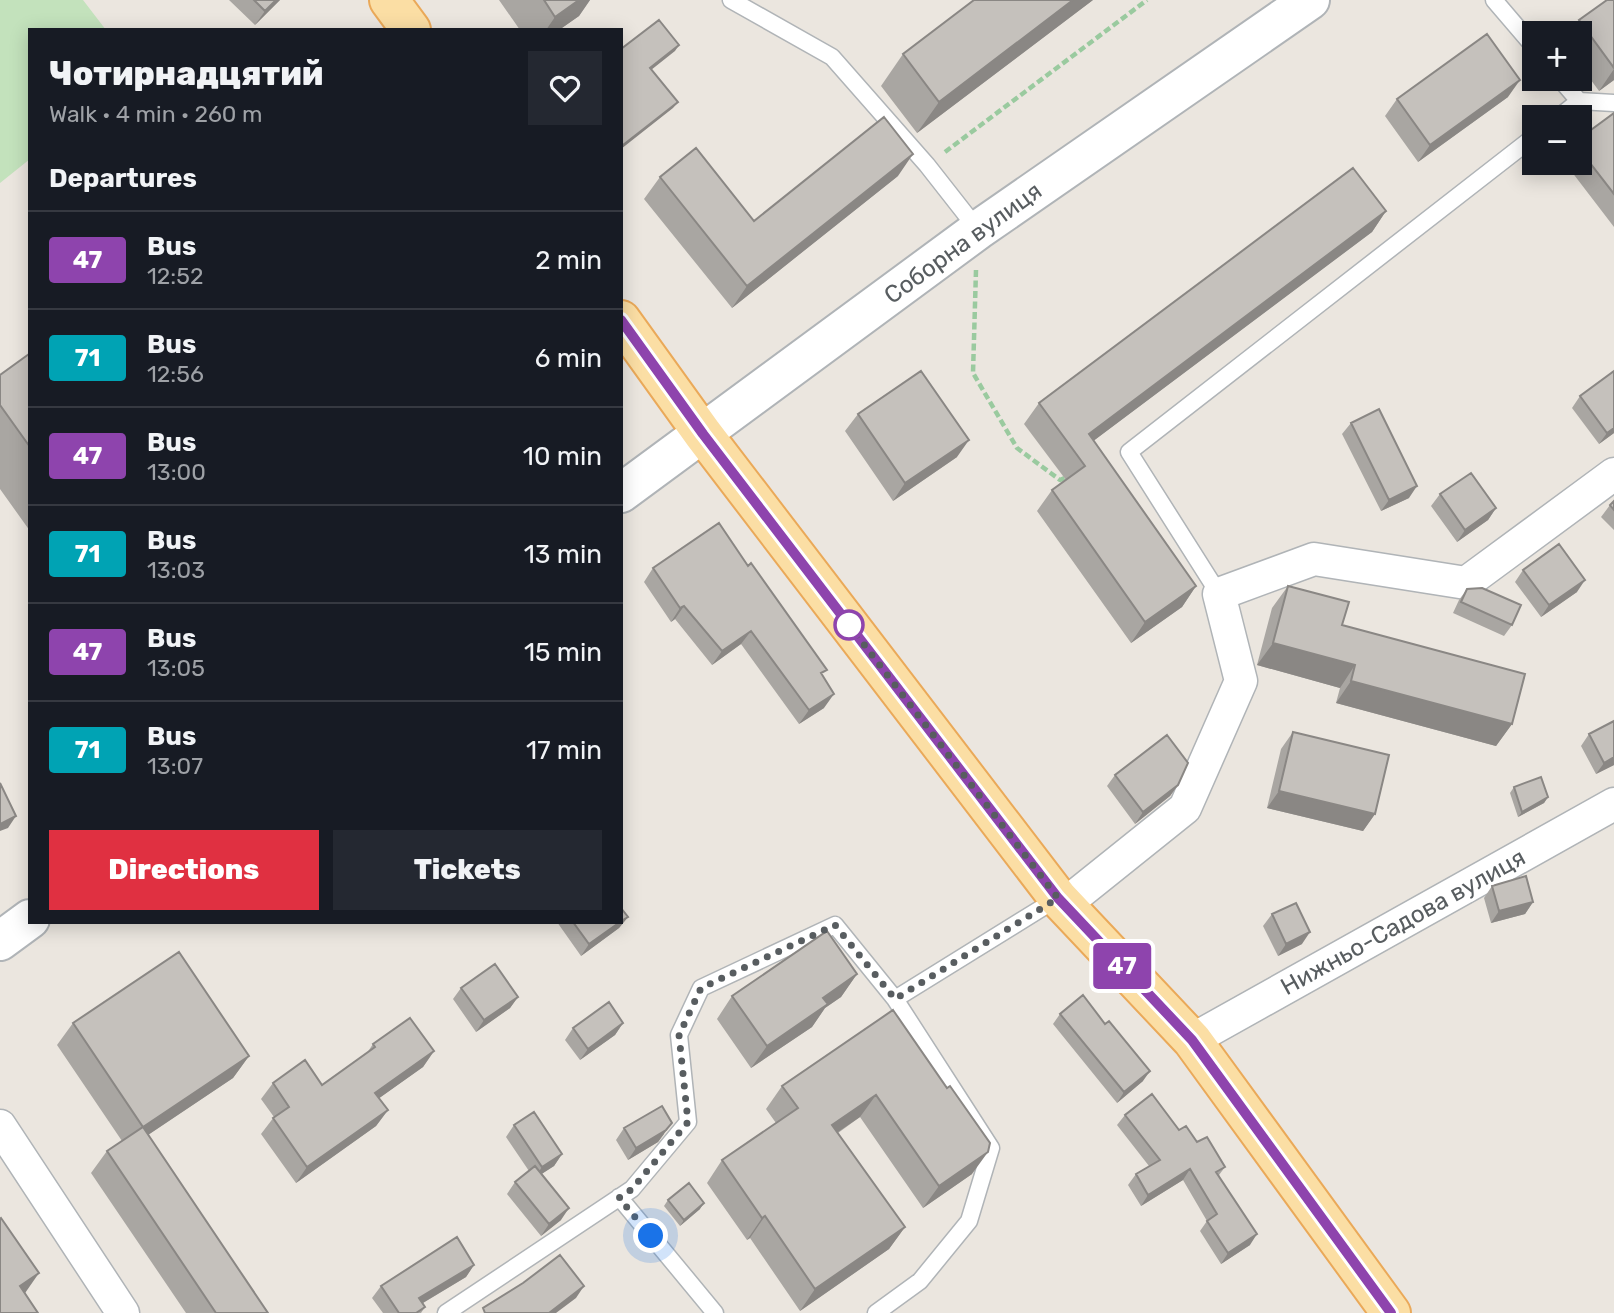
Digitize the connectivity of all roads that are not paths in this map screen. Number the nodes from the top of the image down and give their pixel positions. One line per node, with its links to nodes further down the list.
1 (389, 0): 5 (main road)
2 (731, 0): 12 (lane)
3 (1310, 0): 12 (street, Соборна вулиця)
4 (1494, 0): 6 (lane)
5 (410, 28)
6 (1522, 33)
7 (1570, 91): 8 (lane)
8 (1579, 101): 9 (lane); 10 (lane)
9 (1614, 103)
10 (1574, 105)
11 (1522, 146): 17 (lane)
12 (978, 230): 14 (street, Соборна вулиця)
13 (623, 323): 14 (main road)
14 (703, 434): 16 (street, Соборна вулиця); 19 (main road)
15 (1614, 474): 17 (street)
16 (623, 492)
17 (1219, 594): 19 (street)
18 (1614, 804): 23 (street, Нижньо-Садова вулиця)
19 (1061, 901): 22 (lane); 23 (main road)
20 (28, 920): 21 (street)
21 (0, 941)
22 (895, 999): 25 (lane); 29 (lane)
23 (1192, 1040): 30 (main road)
24 (0, 1126): 26 (street)
25 (619, 1198): 27 (lane); 28 (lane)
26 (123, 1313)
27 (446, 1313)
28 (715, 1313)
29 (876, 1313)
30 (1391, 1313)

